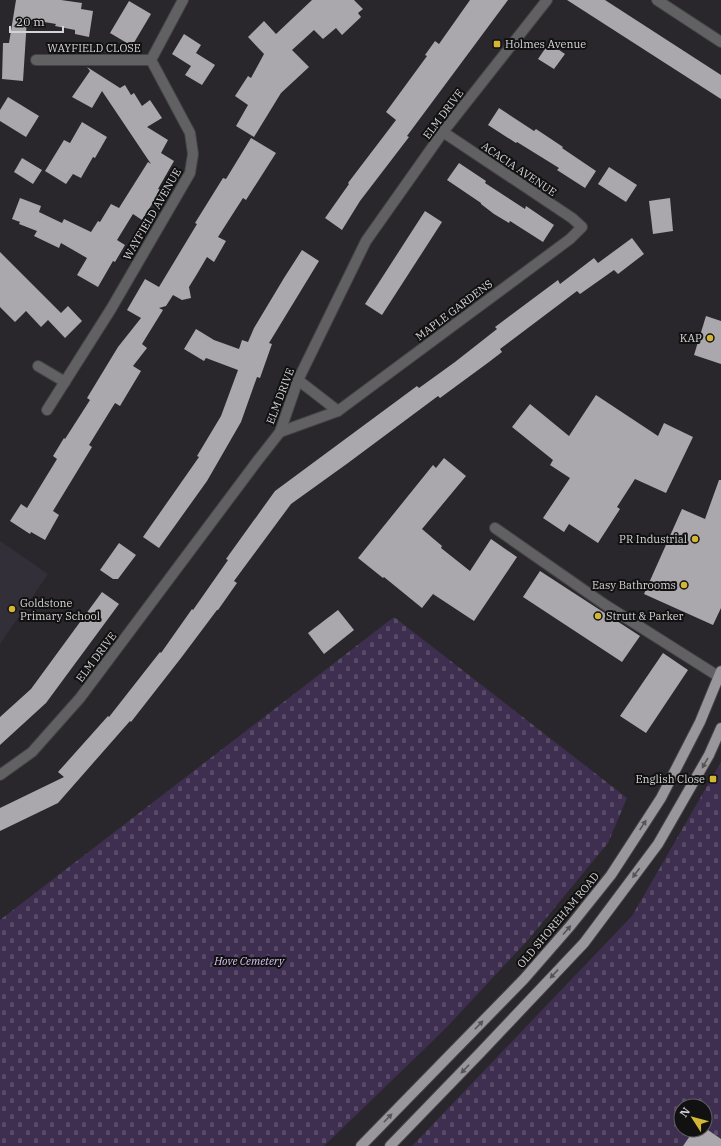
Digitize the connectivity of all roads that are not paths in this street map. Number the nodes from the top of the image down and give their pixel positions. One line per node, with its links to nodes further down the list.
1 (183, 0): 6 (street)
2 (547, 0): 7 (street, ELM DRIVE)
3 (657, 0): 4 (street)
4 (721, 42)
5 (36, 60): 6 (street, WAYFIELD CLOSE)
6 (151, 60): 11 (street, WAYFIELD AVENUE)
7 (443, 132): 8 (street, ACACIA AVENUE); 10 (street, ELM DRIVE)
8 (582, 227): 13 (street, MAPLE GARDENS)
9 (38, 366): 11 (street)
10 (298, 380): 13 (street); 14 (street, ELM DRIVE)
11 (65, 382): 12 (street, WAYFIELD AVENUE)
12 (47, 410)
13 (338, 411): 14 (street, MAPLE GARDENS)
14 (280, 432): 18 (street, ELM DRIVE)
15 (495, 528): 16 (street)
16 (720, 675): 19 (main road, OLD SHOREHAM ROAD, one-way to 16)
17 (721, 728): 20 (main road, one-way to 20)
18 (0, 775)
19 (361, 1146)
20 (390, 1146)

